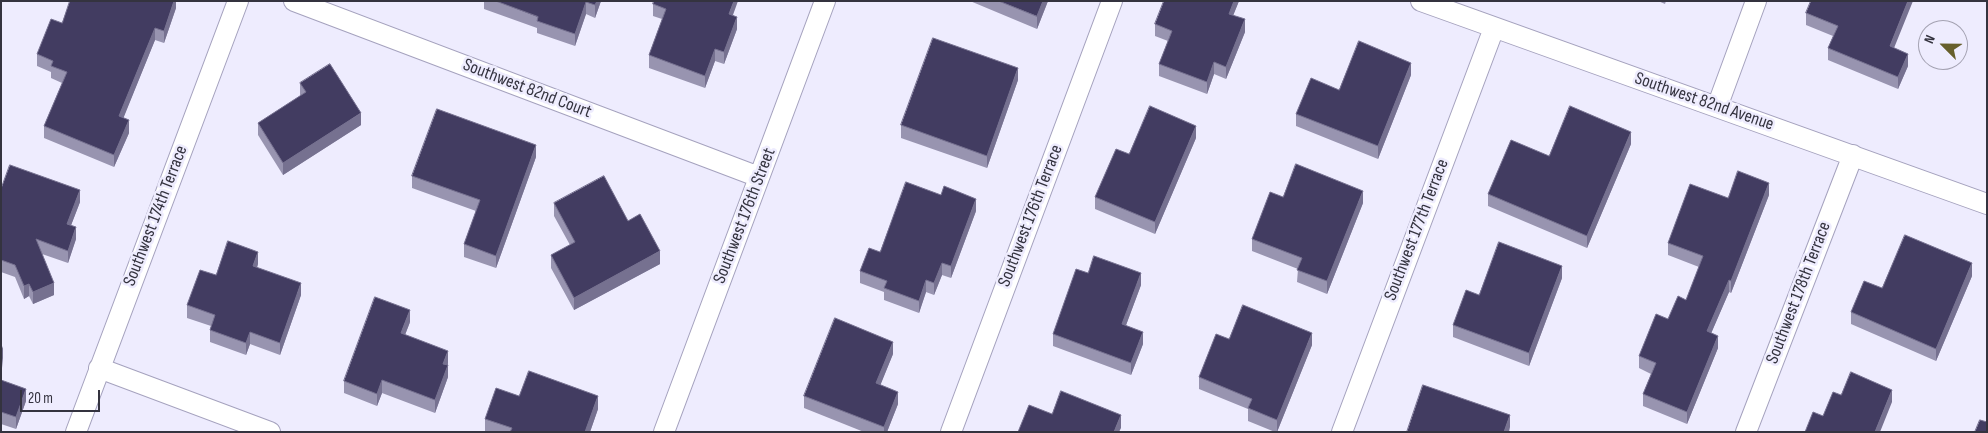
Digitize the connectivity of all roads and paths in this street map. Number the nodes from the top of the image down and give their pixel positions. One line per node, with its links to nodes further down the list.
1 (238, 1): 12 (street, Southwest 174th Terrace)
2 (294, 1): 10 (street, Southwest 82nd Court)
3 (825, 1): 10 (street, Southwest 176th Street)
4 (1112, 1): 16 (street, Southwest 176th Terrace)
5 (1421, 1): 7 (street, Southwest 82nd Avenue)
6 (1756, 1): 8 (street)
7 (1494, 28): 8 (street, Southwest 82nd Avenue); 17 (street, Southwest 177th Terrace)
8 (1717, 107): 9 (street, Southwest 82nd Avenue)
9 (1853, 155): 11 (street, Southwest 82nd Avenue); 18 (street, Southwest 178th Terrace)
10 (759, 177): 15 (street, Southwest 176th Street)
11 (1987, 204)
12 (99, 368): 13 (street, Southwest 174th Terrace); 14 (street)
13 (76, 432)
14 (270, 432)
15 (664, 432)
16 (951, 432)
17 (1342, 432)
18 (1746, 432)

